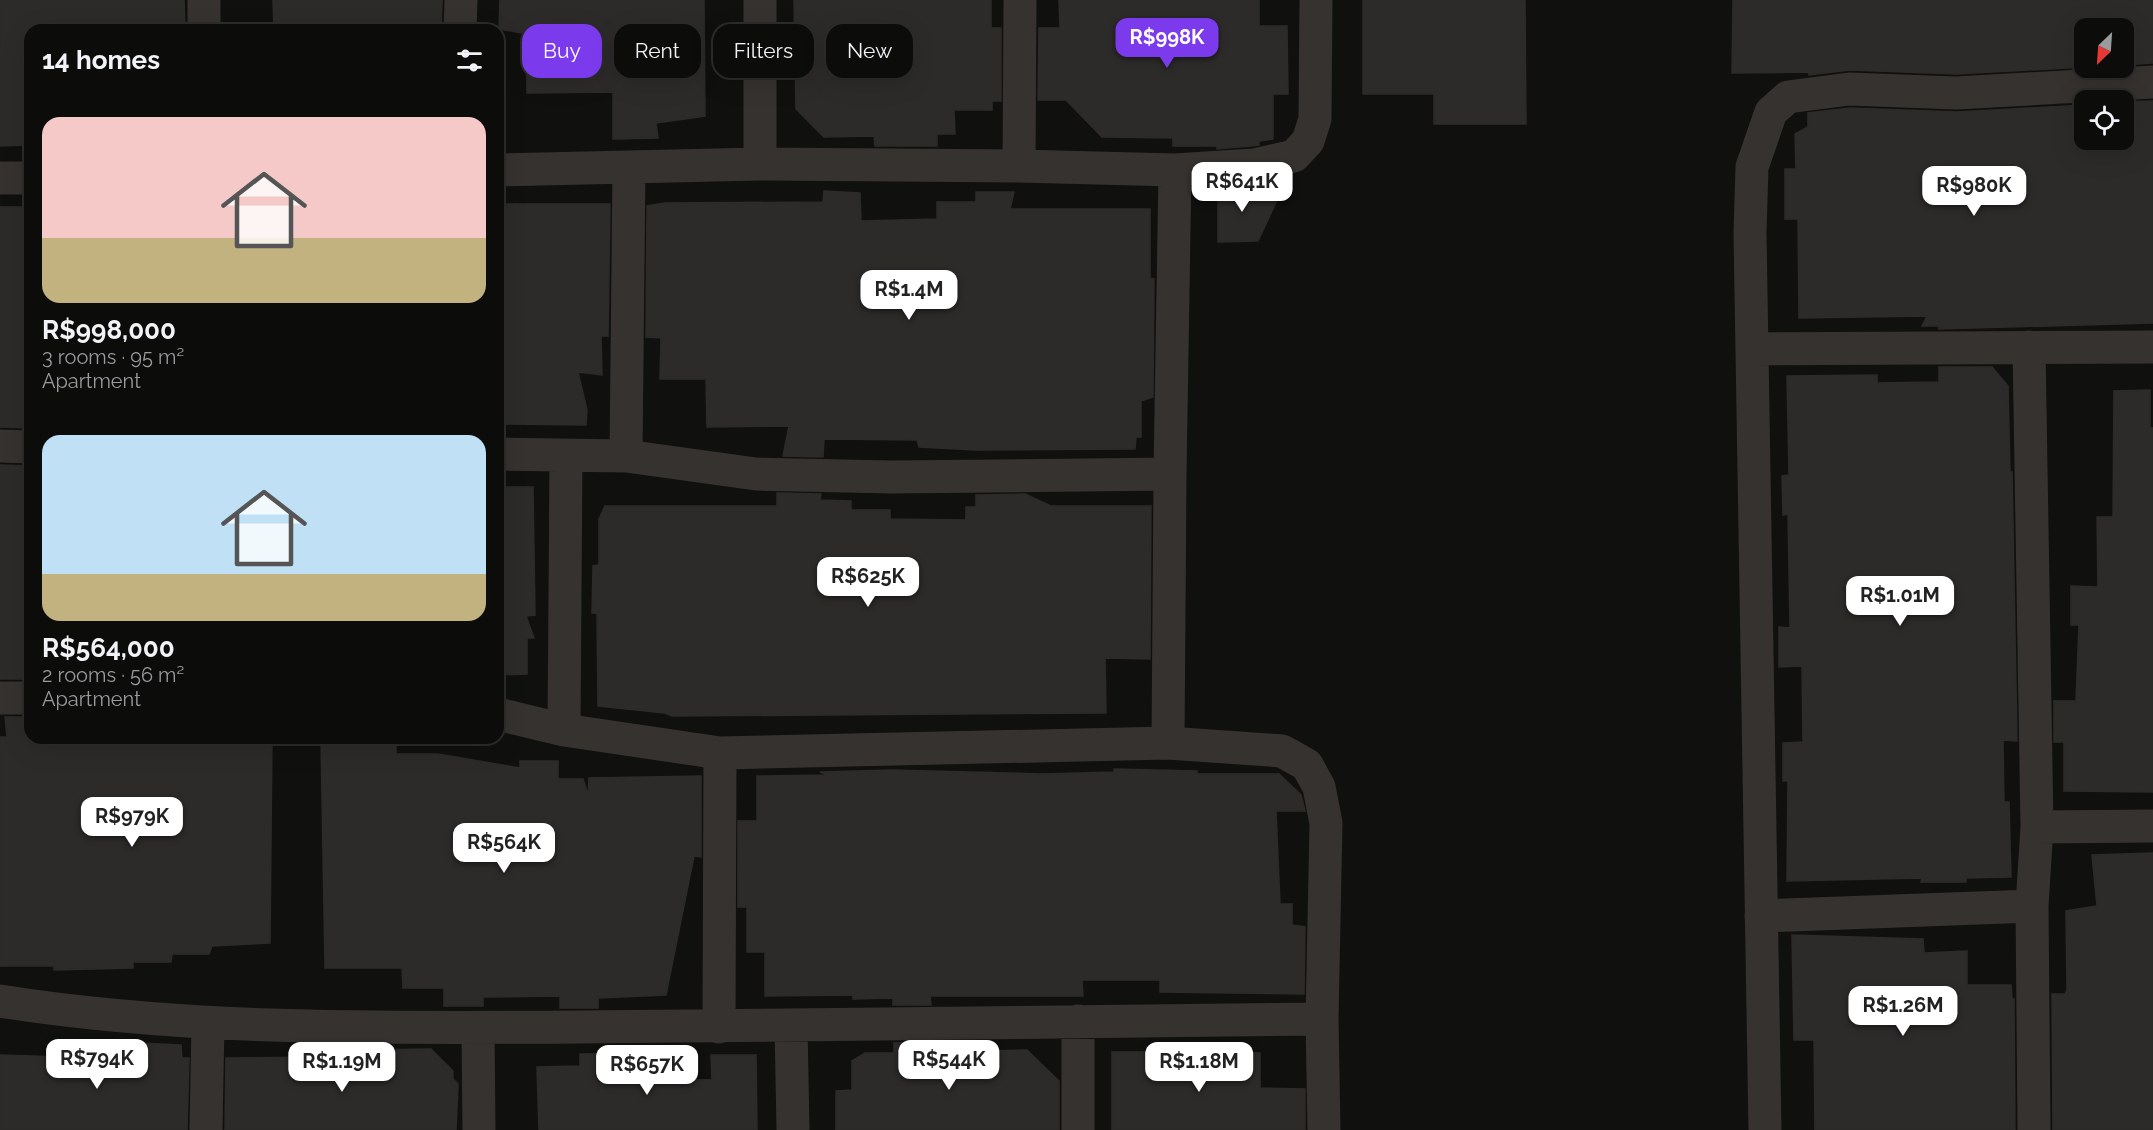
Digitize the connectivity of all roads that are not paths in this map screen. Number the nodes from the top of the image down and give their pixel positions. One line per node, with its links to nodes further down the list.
1 (204, 0): 6 (street)
2 (461, 0): 7 (street)
3 (760, 0): 9 (street)
4 (1020, 0): 10 (street)
5 (1316, 0): 13 (street)
6 (204, 24)
7 (460, 24)
8 (2153, 82): 18 (street)
9 (760, 164): 10 (street); 11 (street)
10 (1019, 166): 13 (street)
11 (629, 167): 12 (street); 23 (street)
12 (504, 170)
13 (1175, 170): 24 (street)
14 (0, 178): 15 (street)
15 (24, 178)
16 (2029, 347): 17 (street); 18 (street); 32 (street)
17 (2153, 347)
18 (1752, 349): 34 (street)
19 (0, 446): 20 (street)
20 (24, 447)
21 (504, 454): 22 (street)
22 (566, 456): 23 (street); 28 (street)
23 (626, 456): 24 (street)
24 (1170, 474): 29 (street)
25 (0, 698): 26 (street)
26 (24, 698)
27 (504, 715): 28 (street)
28 (564, 730): 30 (street)
29 (1168, 743): 30 (street); 36 (street)
30 (720, 753): 40 (street)
31 (2153, 826): 32 (street)
32 (2037, 827): 33 (street)
33 (2031, 906): 34 (street); 48 (street)
34 (1761, 916): 47 (street)
35 (0, 1001): 38 (street)
36 (1322, 1019): 37 (street); 46 (street)
37 (1078, 1021): 39 (street); 45 (street)
38 (208, 1023): 41 (street); 42 (street)
39 (791, 1026): 40 (street); 44 (street)
40 (719, 1027): 41 (street)
41 (478, 1028): 43 (street)
42 (206, 1130)
43 (479, 1130)
44 (793, 1130)
45 (1078, 1130)
46 (1324, 1130)
47 (1765, 1130)
48 (2034, 1130)

